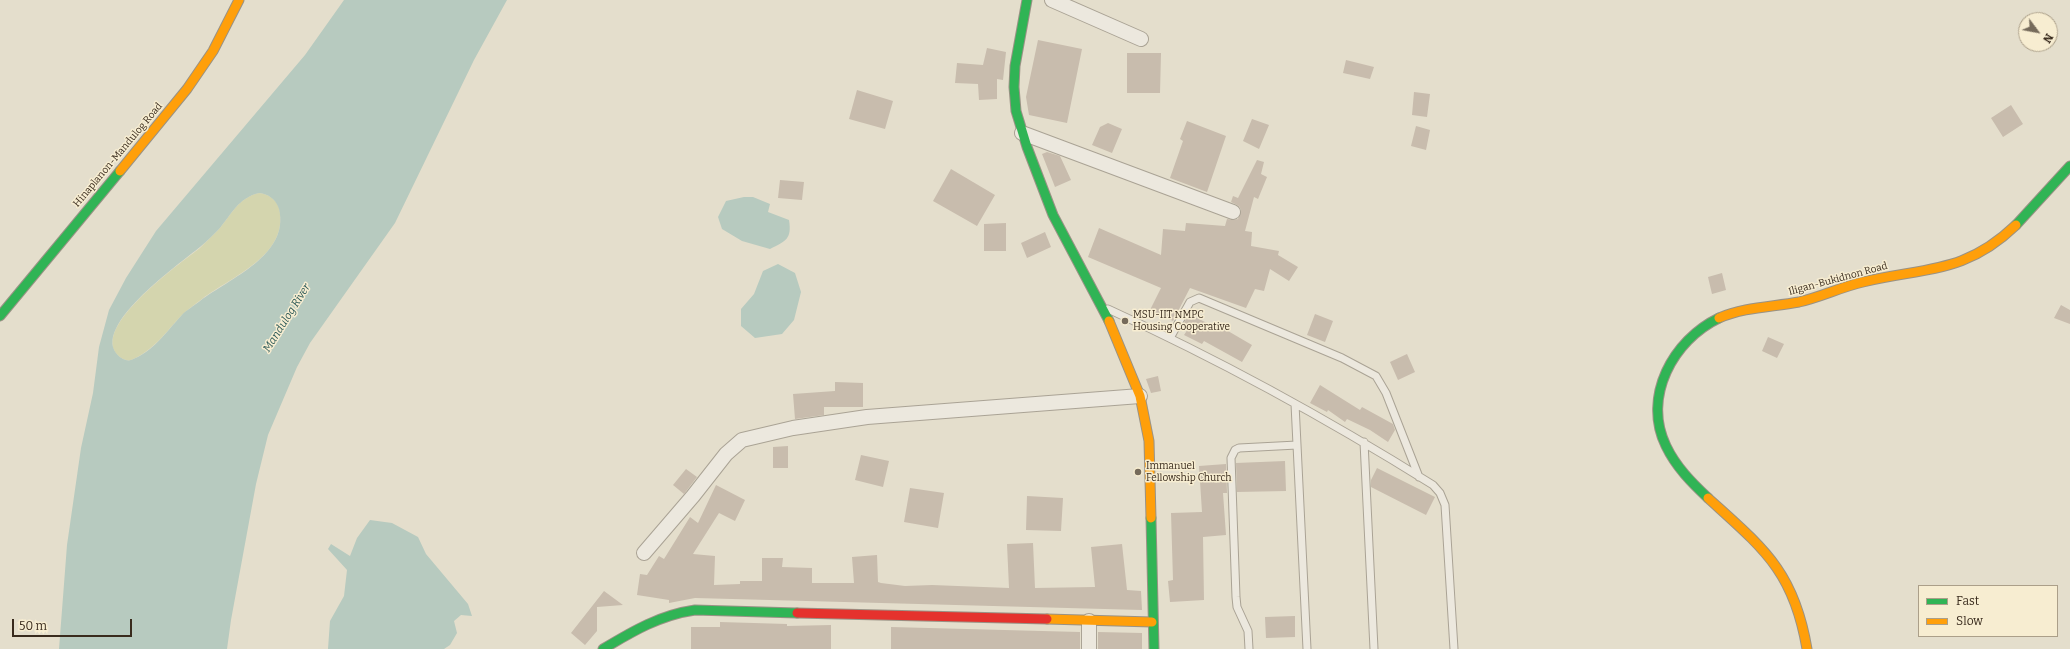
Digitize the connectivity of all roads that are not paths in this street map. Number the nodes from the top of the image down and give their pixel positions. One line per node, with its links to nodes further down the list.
1 (239, 0): 9 (street, Hinaplanon-Mandulog Road)
2 (1027, 0): 5 (street)
3 (1052, 0): 4 (street)
4 (1141, 39)
5 (1022, 133): 7 (street); 8 (street)
6 (2070, 166): 26 (street, Iligan-Bukidnon Road)
7 (1233, 212)
8 (1103, 307): 10 (lane); 11 (street)
9 (0, 316)
10 (1170, 338): 12 (lane); 15 (lane)
11 (1140, 396): 16 (street); 18 (street)
12 (1295, 404): 13 (lane); 14 (lane)
13 (1364, 442): 15 (lane); 24 (lane)
14 (1297, 445): 22 (lane); 23 (lane)
15 (1420, 477): 25 (lane)
16 (644, 553)
17 (1089, 621): 18 (street); 19 (street); 20 (street)
18 (1152, 622): 21 (street)
19 (603, 649)
20 (1089, 649)
21 (1154, 649)
22 (1249, 649)
23 (1307, 649)
24 (1374, 649)
25 (1454, 649)
26 (1807, 649)

